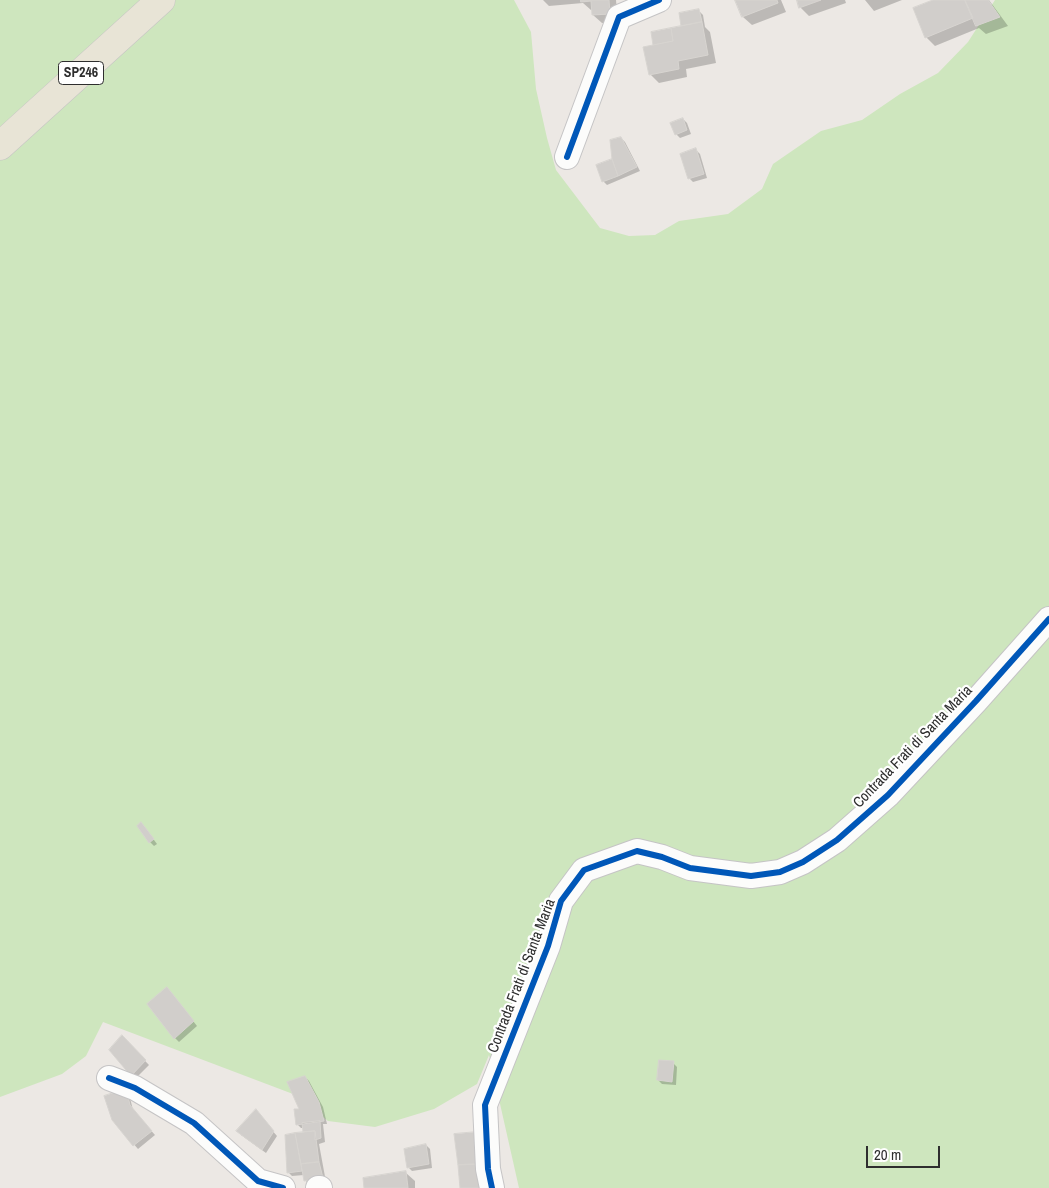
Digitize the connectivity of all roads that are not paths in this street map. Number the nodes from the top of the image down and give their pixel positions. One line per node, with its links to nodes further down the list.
1 (161, 0): 4 (main road, SP246)
2 (659, 0): 3 (street)
3 (618, 8): 5 (street)
4 (0, 146)
5 (567, 157)
6 (1049, 619): 9 (street, Contrada Frati di Santa Maria)
7 (109, 1078): 8 (street)
8 (283, 1188)
9 (492, 1188)

